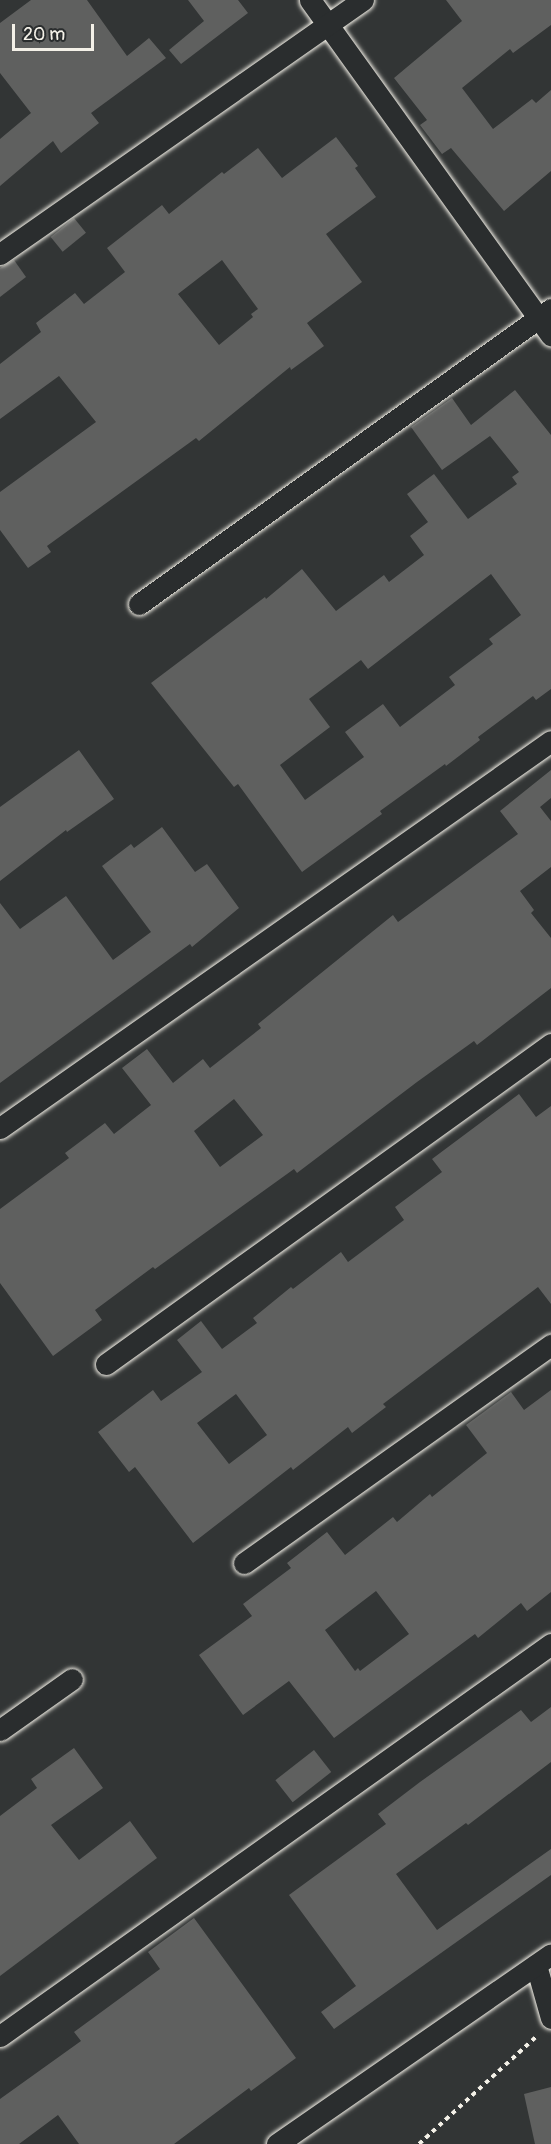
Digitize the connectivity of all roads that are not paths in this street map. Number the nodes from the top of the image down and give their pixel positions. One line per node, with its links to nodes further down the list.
1 (310, 0): 3 (street)
2 (363, 0): 3 (street)
3 (328, 25): 4 (street); 5 (street)
4 (0, 254)
5 (545, 314): 6 (street); 7 (street)
6 (551, 335)
7 (139, 604)
8 (551, 741): 10 (street)
9 (551, 1044): 12 (street)
10 (0, 1128)
11 (551, 1344): 13 (street)
12 (106, 1364)
13 (244, 1563)
14 (551, 1644): 19 (street)
15 (72, 1679): 16 (street)
16 (0, 1730)
17 (544, 1960): 18 (street); 20 (street)
18 (547, 2025)
19 (0, 2036)
20 (277, 2144)

